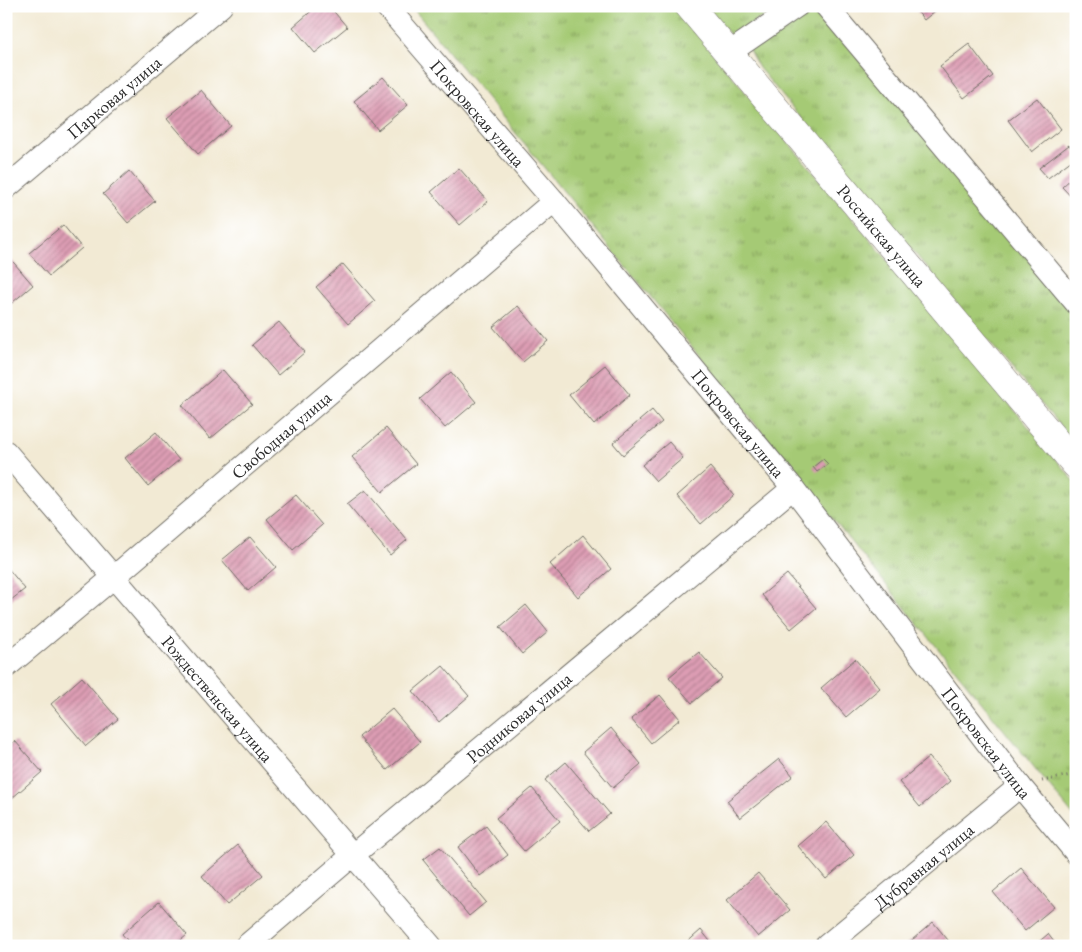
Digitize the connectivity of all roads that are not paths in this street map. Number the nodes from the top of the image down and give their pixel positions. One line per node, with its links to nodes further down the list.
1 (221, 6): 7 (street, Парковая улица)
2 (386, 6): 8 (street, Покровская улица)
3 (689, 6): 6 (main road, Российская улица)
4 (797, 6): 6 (street)
5 (826, 6): 9 (street)
6 (728, 53): 11 (main road, Российская улица)
7 (6, 188)
8 (554, 201): 12 (street, Покровская улица); 13 (street, Свободная улица)
9 (1076, 303)
10 (6, 452): 13 (street, Рождественская улица)
11 (1076, 466)
12 (793, 488): 15 (street, Покровская улица); 17 (street, Родниковая улица)
13 (114, 577): 14 (street, Свободная улица); 17 (street, Рождественская улица)
14 (6, 667)
15 (1020, 786): 16 (street, Покровская улица); 20 (street, Дубравная улица)
16 (1076, 853)
17 (353, 855): 18 (street, Родниковая улица); 19 (street, Рождественская улица)
18 (246, 946)
19 (431, 946)
20 (826, 946)

